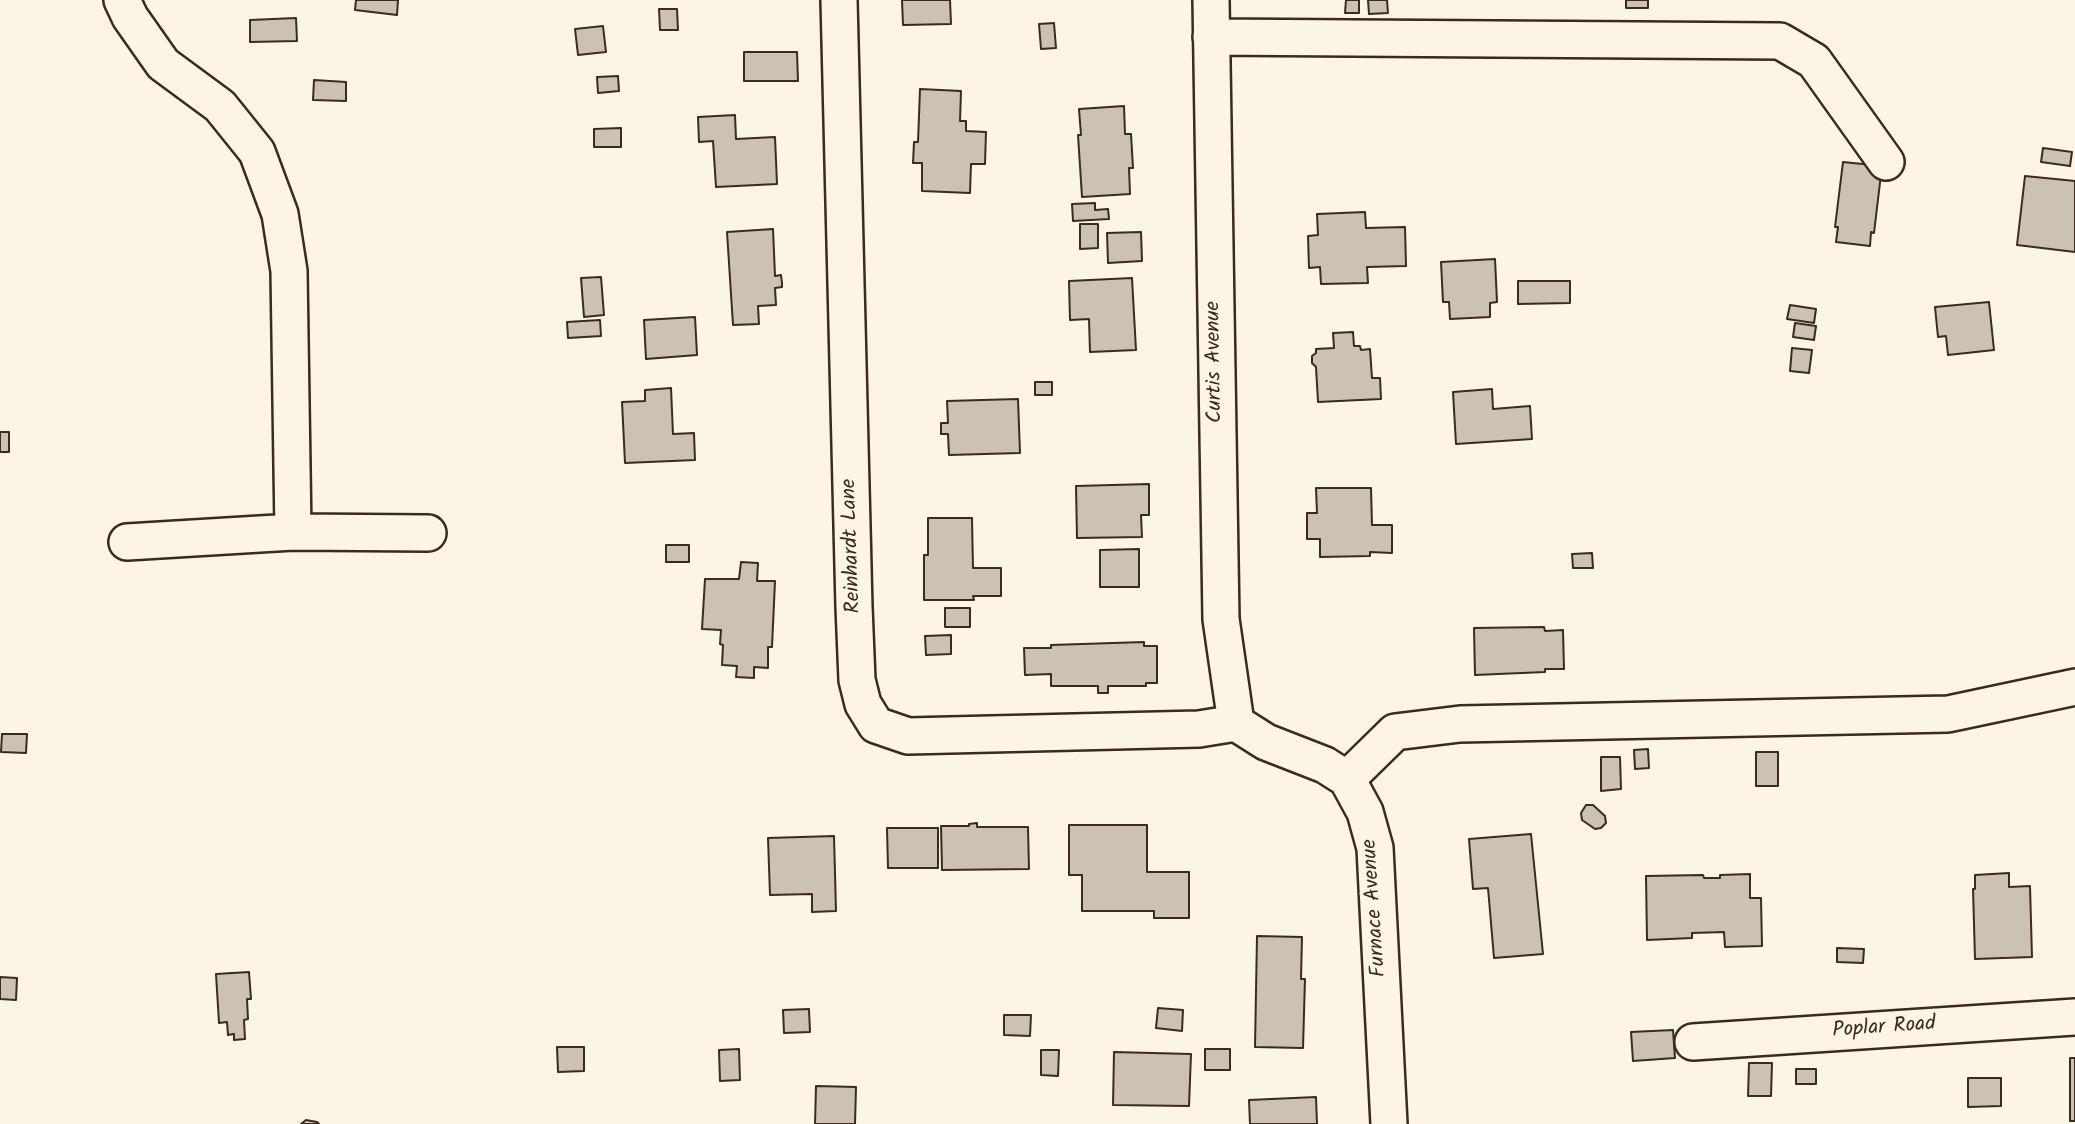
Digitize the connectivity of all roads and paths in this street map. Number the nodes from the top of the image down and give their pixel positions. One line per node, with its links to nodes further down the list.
1 (122, 0): 6 (street)
2 (839, 0): 10 (street, Reinhardt Lane)
3 (1211, 0): 4 (street, Curtis Avenue)
4 (1211, 37): 5 (street); 10 (street, Curtis Avenue)
5 (1886, 162)
6 (293, 532): 7 (street); 8 (street)
7 (428, 533)
8 (127, 542)
9 (2075, 687): 11 (street)
10 (1237, 723): 11 (street)
11 (1347, 779): 14 (street, Furnace Avenue)
12 (2075, 1017): 13 (street, Poplar Road)
13 (1693, 1042)
14 (1389, 1124)

